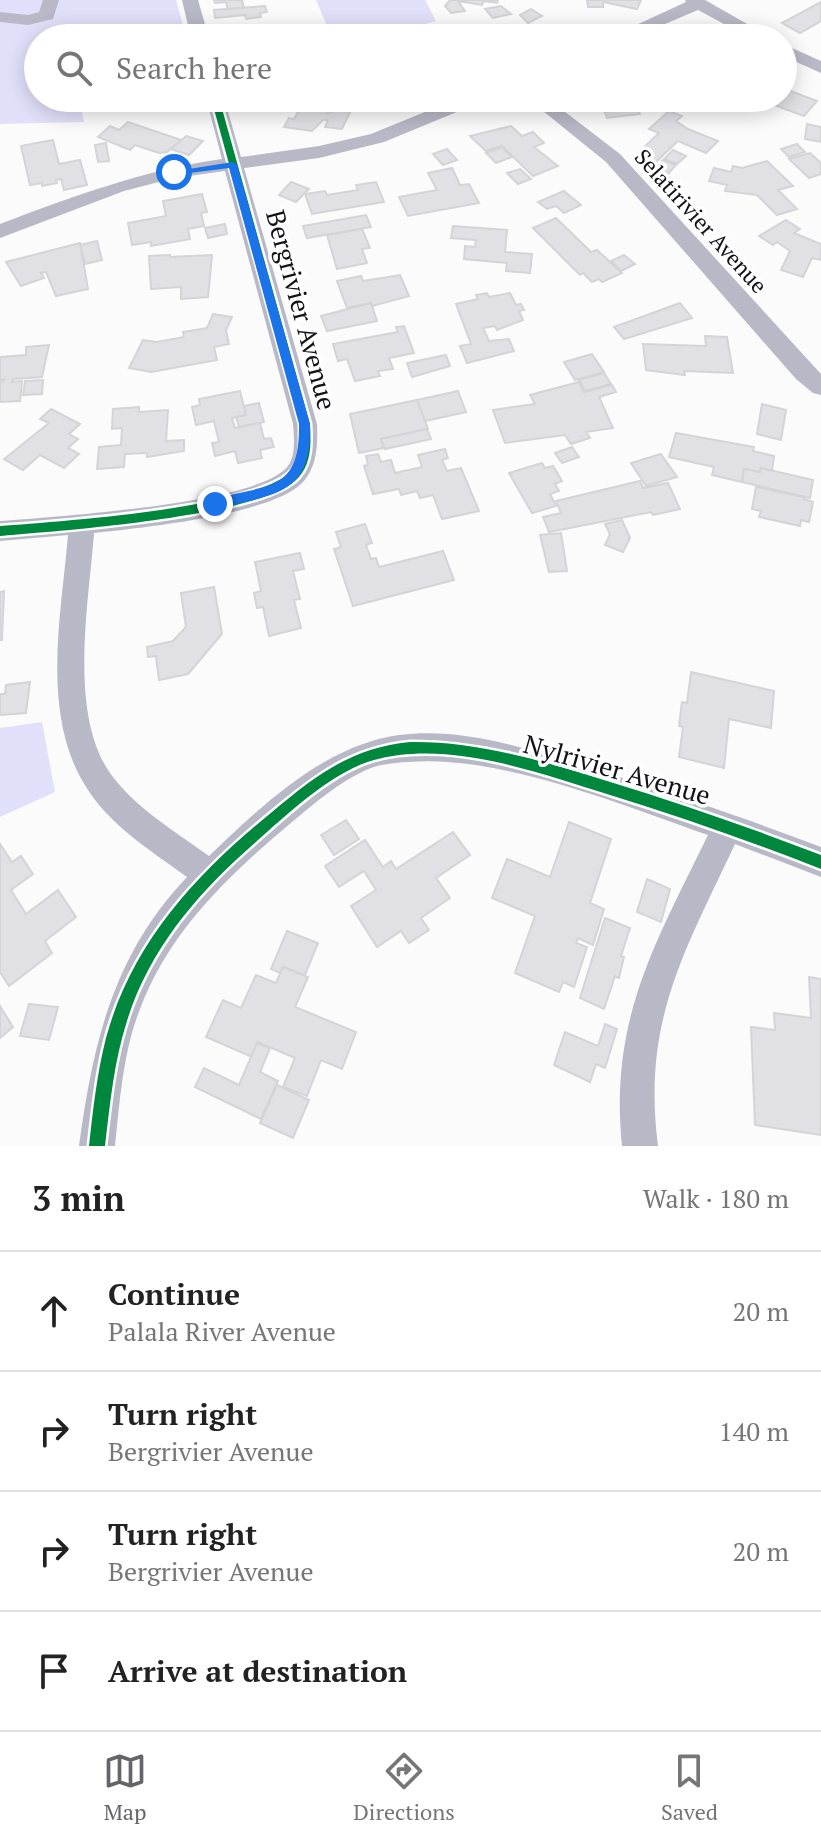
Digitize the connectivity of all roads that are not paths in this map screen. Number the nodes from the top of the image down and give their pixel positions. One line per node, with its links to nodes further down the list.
1 (51, 0): 4 (street)
2 (190, 0): 5 (street)
3 (696, 2): 6 (street); 7 (street)
4 (0, 17)
5 (196, 24)
6 (648, 24)
7 (737, 24)
8 (797, 56): 9 (street)
9 (821, 68)
10 (219, 112): 13 (street, Bergrivier Avenue)
11 (441, 112): 13 (street)
12 (554, 112): 15 (street, Selatirivier Avenue)
13 (233, 165): 14 (street); 16 (street, Bergrivier Avenue)
14 (0, 231)
15 (821, 387)
16 (82, 524): 17 (street, Bergrivier Avenue); 20 (street)
17 (0, 531)
18 (728, 825): 19 (street, Nylrivier Avenue); 20 (street, Nylrivier Avenue); 22 (street)
19 (821, 862)
20 (208, 874): 21 (street, Nylrivier Avenue)
21 (97, 1146)
22 (640, 1146)

